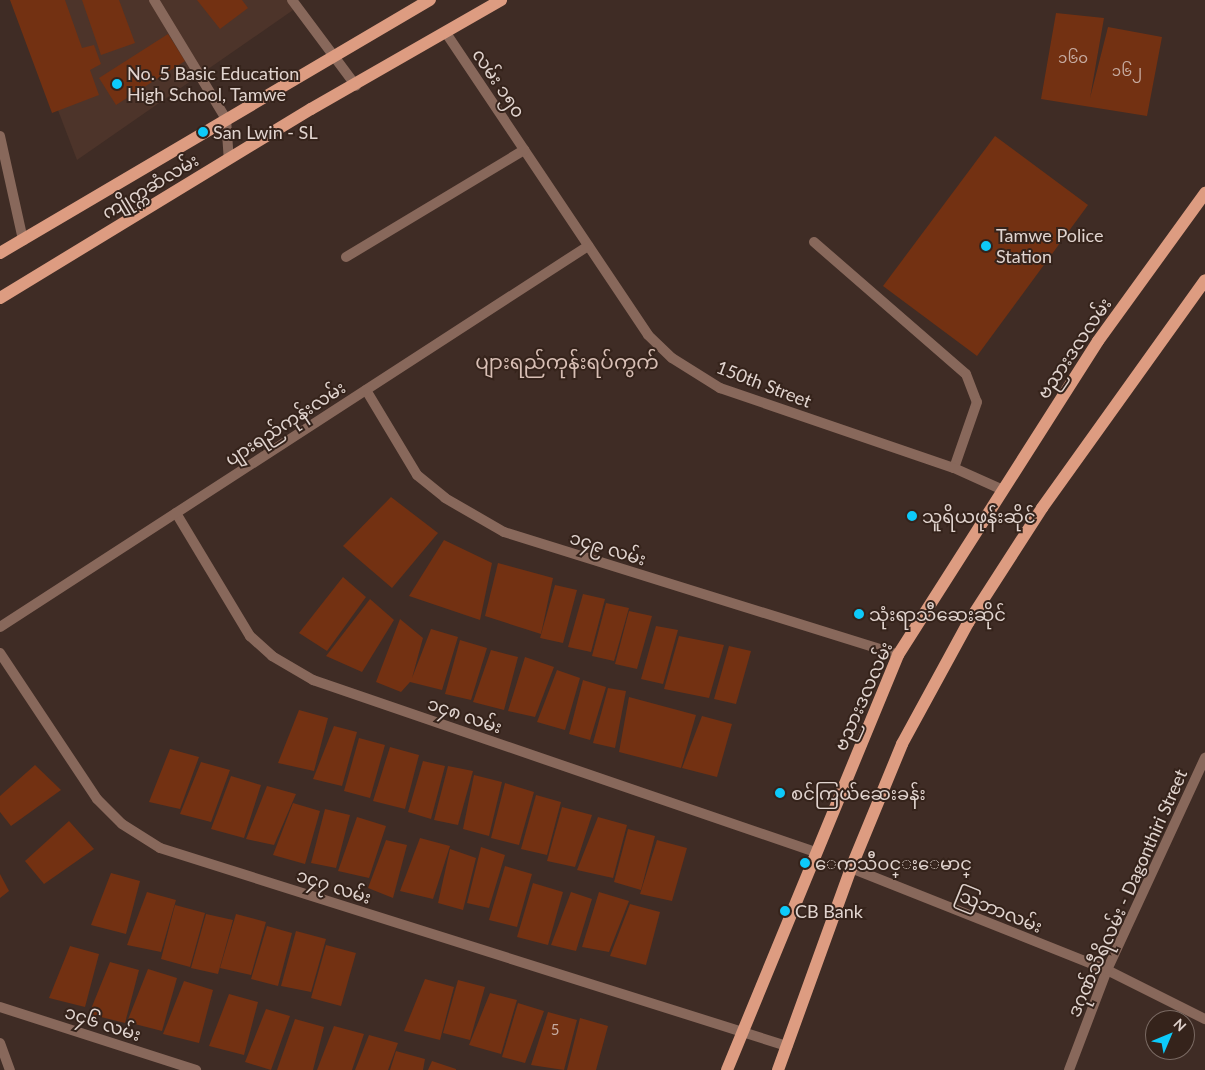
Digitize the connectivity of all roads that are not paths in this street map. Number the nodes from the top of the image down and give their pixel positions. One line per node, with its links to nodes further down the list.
1 (154, 0): 8 (street)
2 (292, 0): 6 (street)
3 (430, 0): 6 (main road, ကျိုက္ကဆံလမ်း)
4 (501, 0): 5 (main road, ကျိုက္ကဆံလမ်း)
5 (446, 33): 7 (main road, ကျိုက္ကဆံလမ်း); 10 (street, လမ်း ၁၅၀)
6 (335, 58): 7 (street); 8 (main road, ကျိုက္ကဆံလမ်း)
7 (356, 86): 11 (main road, ကျိုက္ကဆံလမ်း)
8 (226, 118): 11 (street); 13 (main road, ကျိုက္ကဆံလမ်း)
9 (0, 136): 13 (street)
10 (524, 150): 15 (street, 150th Street); 17 (street)
11 (229, 158): 19 (main road, ကျိုက္ကဆံလမ်း)
12 (1205, 193): 22 (main road, ဗညားဒလလမ်း)
13 (22, 240): 16 (main road, ကျိုက္ကဆံလမ်း)
14 (814, 242): 21 (street)
15 (588, 246): 20 (street, ပျားရည်ကုန်းလမ်း); 21 (street, 150th Street)
16 (0, 253)
17 (346, 257)
18 (1205, 280): 29 (main road)
19 (0, 298)
20 (366, 390): 23 (street, ပျားရည်ကုန်းလမ်း); 26 (street, ၁၄၉ လမ်း)
21 (954, 468): 22 (street, 150th Street)
22 (1003, 490): 26 (main road, ဗညားဒလလမ်း)
23 (176, 513): 24 (street, ပျားရည်ကုန်းလမ်း); 28 (street, ၁၄၈ လမ်း)
24 (0, 627)
25 (0, 652): 33 (street, ၁၄၇ လမ်း)
26 (898, 655): 28 (main road, ဗညားဒလလမ်း)
27 (1205, 758): 30 (street, ဒဂုဏ်သီရိလမ်း - Dagonthiri Street)
28 (815, 852): 33 (main road, ဗညားဒလလမ်း)
29 (851, 868): 30 (street, ဩဘာလမ်း); 35 (main road)
30 (1107, 970): 32 (street, ဩဘာလမ်း); 40 (street, ဒဂုဏ်သီရိလမ်း - Dagonthiri Street)
31 (0, 1007): 37 (street, ၁၄၆ လမ်း)
32 (1205, 1019)
33 (742, 1032): 35 (street, ၁၄၇ လမ်း); 38 (main road, ဗညားဒလလမ်း)
34 (0, 1043): 36 (street)
35 (787, 1046): 39 (main road)
36 (10, 1070)
37 (196, 1070)
38 (727, 1070)
39 (778, 1070)
40 (1069, 1070)

